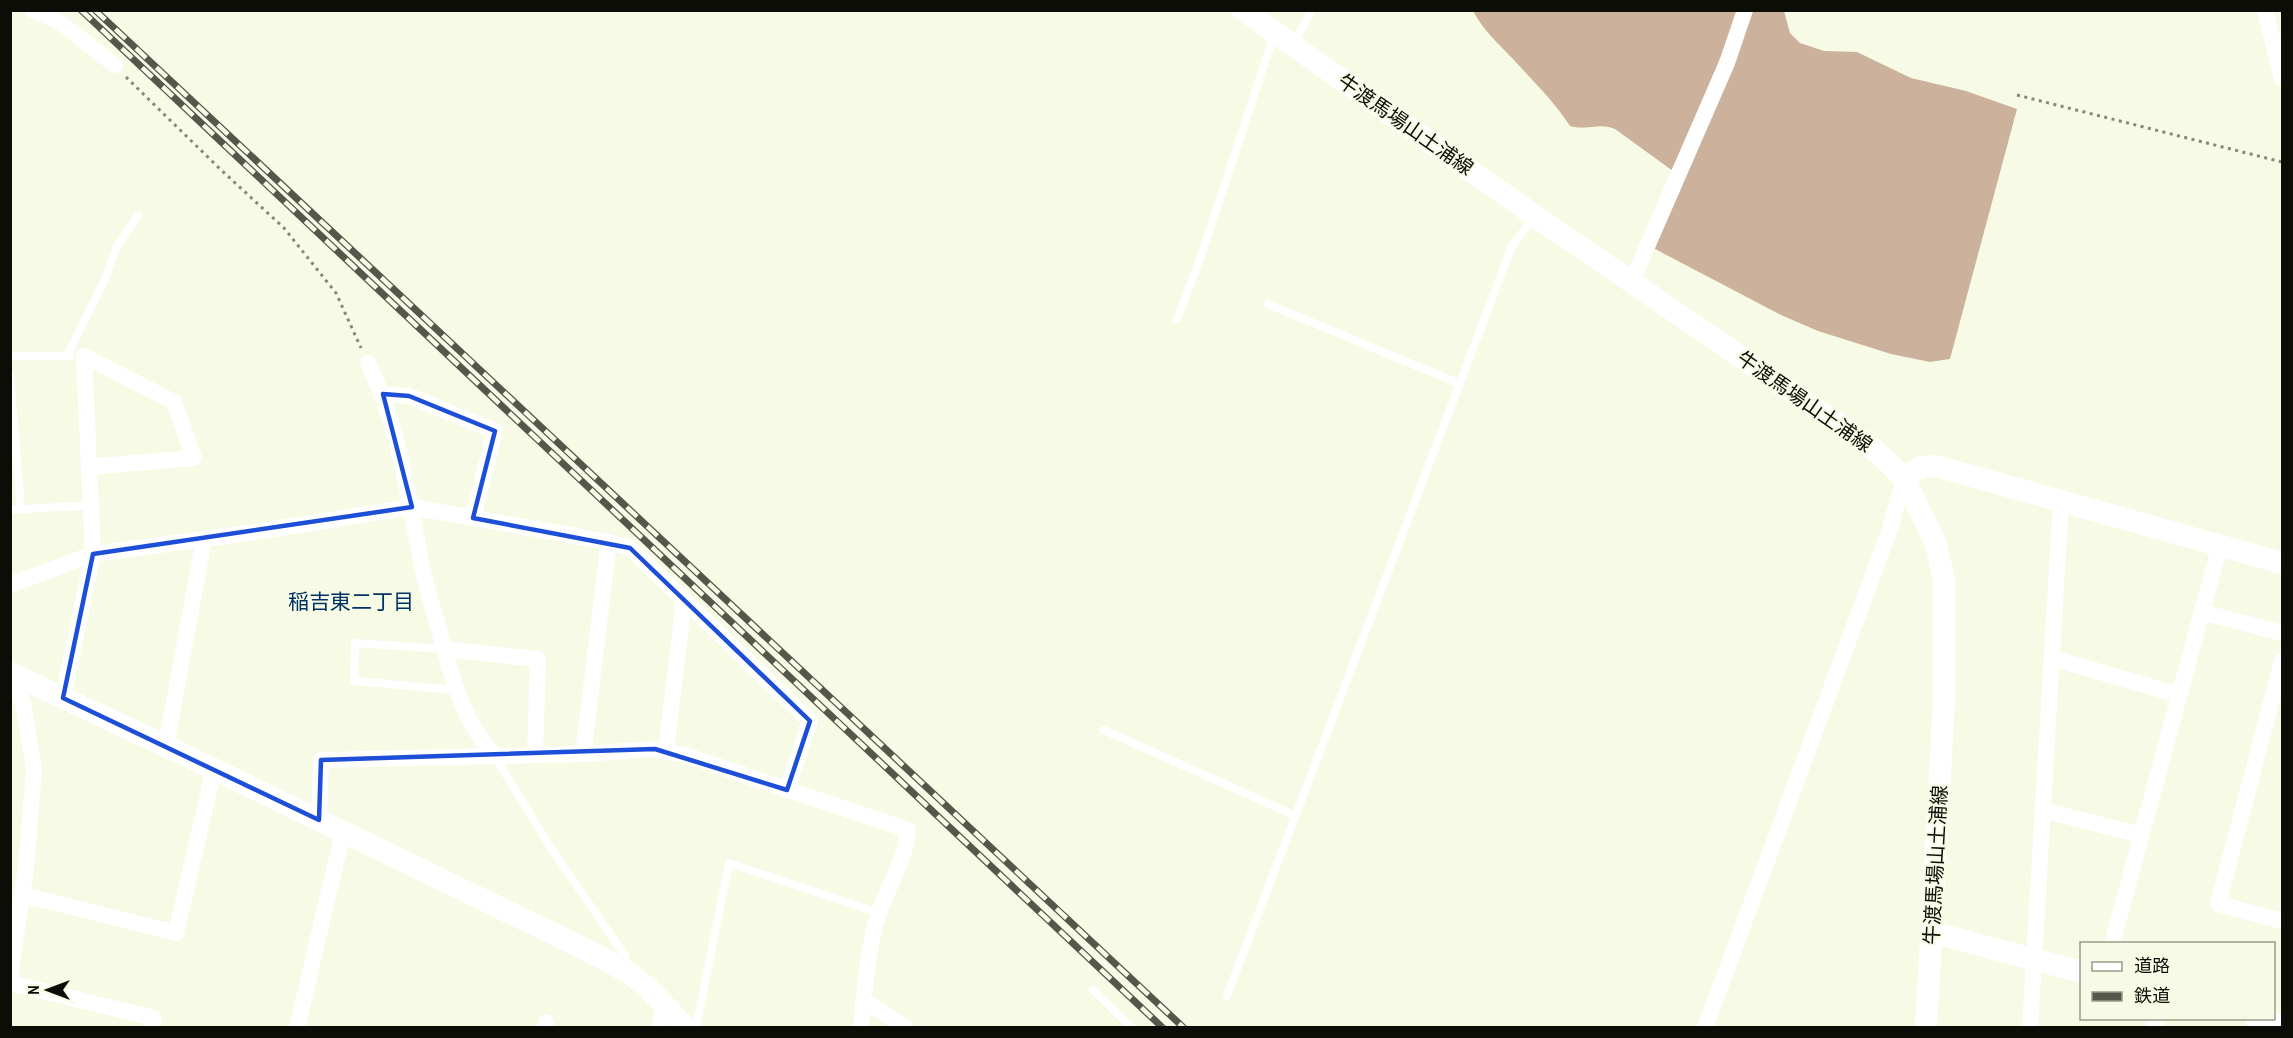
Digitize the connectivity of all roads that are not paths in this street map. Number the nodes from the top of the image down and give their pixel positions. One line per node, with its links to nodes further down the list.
1 (32, 10): 8 (street)
2 (1243, 10): 6 (main road, 牛渡馬場山土浦線)
3 (1312, 10): 7 (lane)
4 (1745, 10): 12 (street)
5 (2265, 10): 9 (street)
6 (1275, 31): 7 (main road, 牛渡馬場山土浦線); 14 (lane)
7 (1293, 44): 11 (main road, 牛渡馬場山土浦線)
8 (114, 65)
9 (2283, 78)
10 (138, 216): 16 (lane)
11 (1535, 216): 12 (main road, 牛渡馬場山土浦線); 20 (lane)
12 (1632, 281): 23 (main road, 牛渡馬場山土浦線)
13 (1268, 304): 20 (lane)
14 (1177, 320)
15 (10, 356): 16 (lane)
16 (67, 356): 17 (lane)
17 (84, 356): 22 (street); 22 (street)
18 (368, 363): 21 (street)
19 (10, 375): 27 (lane)
20 (1460, 384): 55 (lane)
21 (383, 394): 26 (street); 29 (street)
22 (89, 466): 25 (street)
23 (1904, 478): 24 (main road); 62 (main road, 牛渡馬場山土浦線); 83 (street)
24 (2061, 500): 32 (main road); 40 (street)
25 (91, 505): 27 (lane); 33 (street)
26 (412, 507): 29 (street); 30 (street); 39 (street)
27 (21, 509): 28 (lane)
28 (10, 510)
29 (473, 518): 31 (street)
30 (204, 539): 33 (street); 47 (street)
31 (609, 542): 36 (street); 49 (street)
32 (2220, 545): 34 (main road); 37 (street)
33 (93, 554): 35 (street); 45 (street)
34 (2283, 563)
35 (10, 585)
36 (684, 600): 48 (street); 53 (street)
37 (2202, 612): 38 (street); 44 (street)
38 (2283, 633)
39 (444, 649): 43 (street); 43 (lane); 50 (street)
40 (2052, 658): 44 (street); 54 (street)
41 (2283, 661): 61 (street)
42 (10, 676): 45 (main road); 59 (street)
43 (455, 690): 51 (street)
44 (2179, 695): 58 (street)
45 (63, 698): 47 (main road)
46 (1104, 730): 55 (lane)
47 (166, 746): 52 (main road)
48 (666, 751): 49 (street); 53 (street)
49 (583, 754): 50 (street)
50 (536, 755): 51 (street)
51 (495, 756): 56 (street); 65 (lane)
52 (214, 769): 56 (main road); 59 (street)
53 (787, 790): 60 (street)
54 (2043, 810): 58 (street); 64 (street)
55 (1296, 816): 70 (lane)
56 (319, 820): 57 (main road)
57 (343, 832): 65 (main road); 76 (street)
58 (2141, 835): 63 (street)
59 (23, 895): 67 (street)
60 (879, 913): 71 (street); 79 (lane)
61 (2283, 921)
62 (1931, 932): 64 (main road); 84 (main road, 牛渡馬場山土浦線)
63 (2113, 942)
64 (2035, 960): 66 (main road); 85 (street)
65 (626, 971): 72 (main road)
66 (2080, 971)
67 (10, 977)
68 (10, 983): 75 (street)
69 (1093, 990): 82 (lane)
70 (1227, 996)
71 (864, 1000): 80 (street); 81 (street)
72 (664, 1004): 77 (street); 78 (main road)
73 (2263, 1020): 74 (main road)
74 (2283, 1026)
75 (152, 1028)
76 (297, 1028)
77 (659, 1028)
78 (686, 1028)
79 (696, 1028)
80 (861, 1028)
81 (906, 1028)
82 (1132, 1028)
83 (1705, 1028)
84 (1926, 1028)
85 (2030, 1028)

